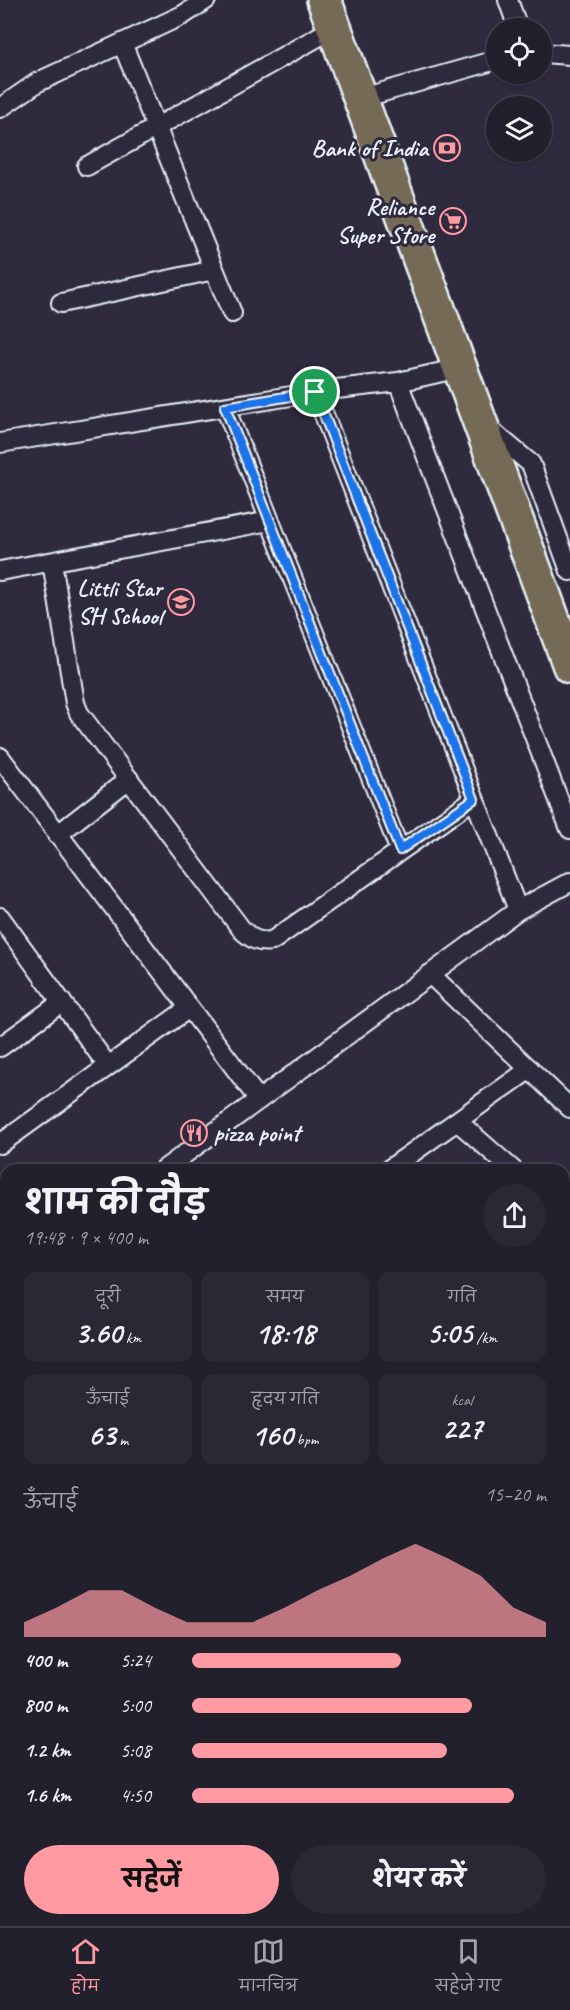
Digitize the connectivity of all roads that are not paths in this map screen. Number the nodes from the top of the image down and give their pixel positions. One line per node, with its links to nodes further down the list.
1 (206, 0): 5 (street)
2 (508, 0): 4 (street)
3 (329, 14): 9 (highway); 11 (street)
4 (514, 18)
5 (122, 43): 10 (street); 11 (street)
6 (552, 54): 7 (street)
7 (570, 55)
8 (486, 63): 9 (street)
9 (362, 98): 16 (highway)
10 (0, 108)
11 (157, 127): 12 (street); 13 (street)
12 (87, 166)
13 (214, 270): 14 (street); 15 (street)
14 (61, 303)
15 (232, 313)
16 (460, 368): 17 (street); 20 (highway)
17 (398, 382): 18 (street); 30 (street)
18 (315, 392): 19 (street); 29 (street)
19 (225, 407): 21 (street); 22 (street)
20 (480, 422): 25 (street); 26 (highway)
21 (0, 443)
22 (270, 521): 23 (street); 32 (street)
23 (52, 562): 24 (street); 28 (street)
24 (0, 571)
25 (570, 571)
26 (570, 666)
27 (0, 757): 31 (street)
28 (129, 779): 31 (street); 32 (street)
29 (474, 799): 32 (street); 34 (street)
30 (570, 829)
31 (57, 835): 38 (street)
32 (400, 850)
33 (570, 882): 34 (street)
34 (518, 910): 36 (street)
35 (0, 917): 37 (street)
36 (430, 974): 41 (street); 42 (street)
37 (62, 1002): 39 (street); 40 (street)
38 (189, 1008): 40 (street); 42 (street)
39 (0, 1047)
40 (108, 1066): 45 (street)
41 (530, 1069): 43 (street); 44 (street)
42 (259, 1100): 46 (street)
43 (570, 1108)
44 (457, 1121): 47 (street); 48 (street)
45 (0, 1144)
46 (177, 1164)
47 (400, 1164)
48 (506, 1164)

